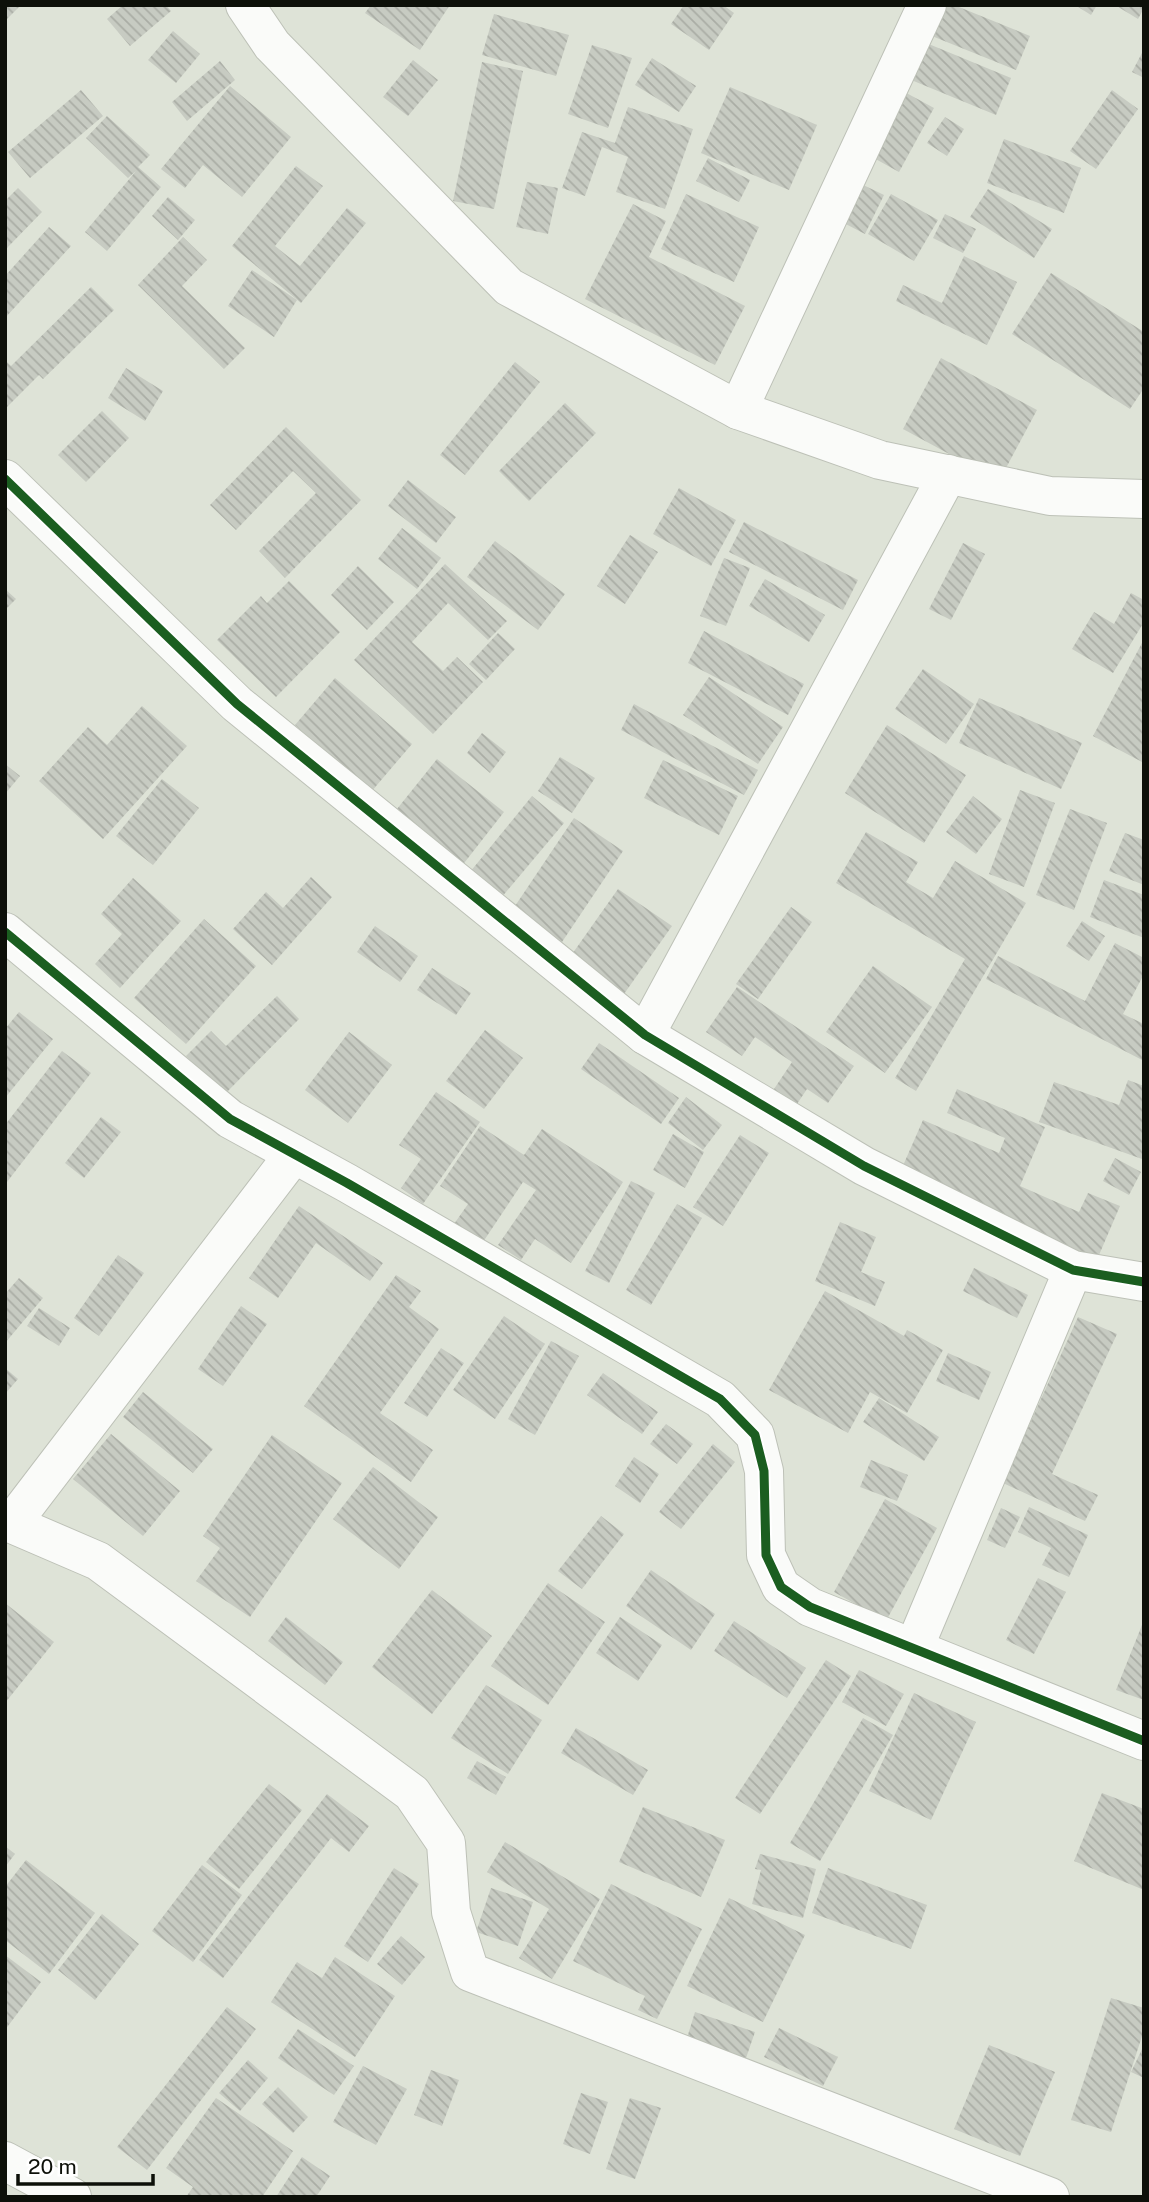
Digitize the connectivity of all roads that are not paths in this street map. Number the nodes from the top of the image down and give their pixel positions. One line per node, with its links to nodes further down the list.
1 (245, 5): 3 (street)
2 (927, 5): 3 (street)
3 (738, 410): 4 (street)
4 (948, 474): 6 (street); 8 (street)
5 (5, 480): 8 (street)
6 (1144, 499)
7 (5, 932): 9 (street)
8 (645, 1035): 10 (street)
9 (294, 1154): 12 (street); 13 (street)
10 (1073, 1270): 11 (street); 13 (street)
11 (1144, 1282)
12 (9, 1522): 17 (street)
13 (914, 1648): 14 (street)
14 (1144, 1741)
15 (5, 2161): 16 (street)
16 (72, 2197)
17 (1050, 2197)

